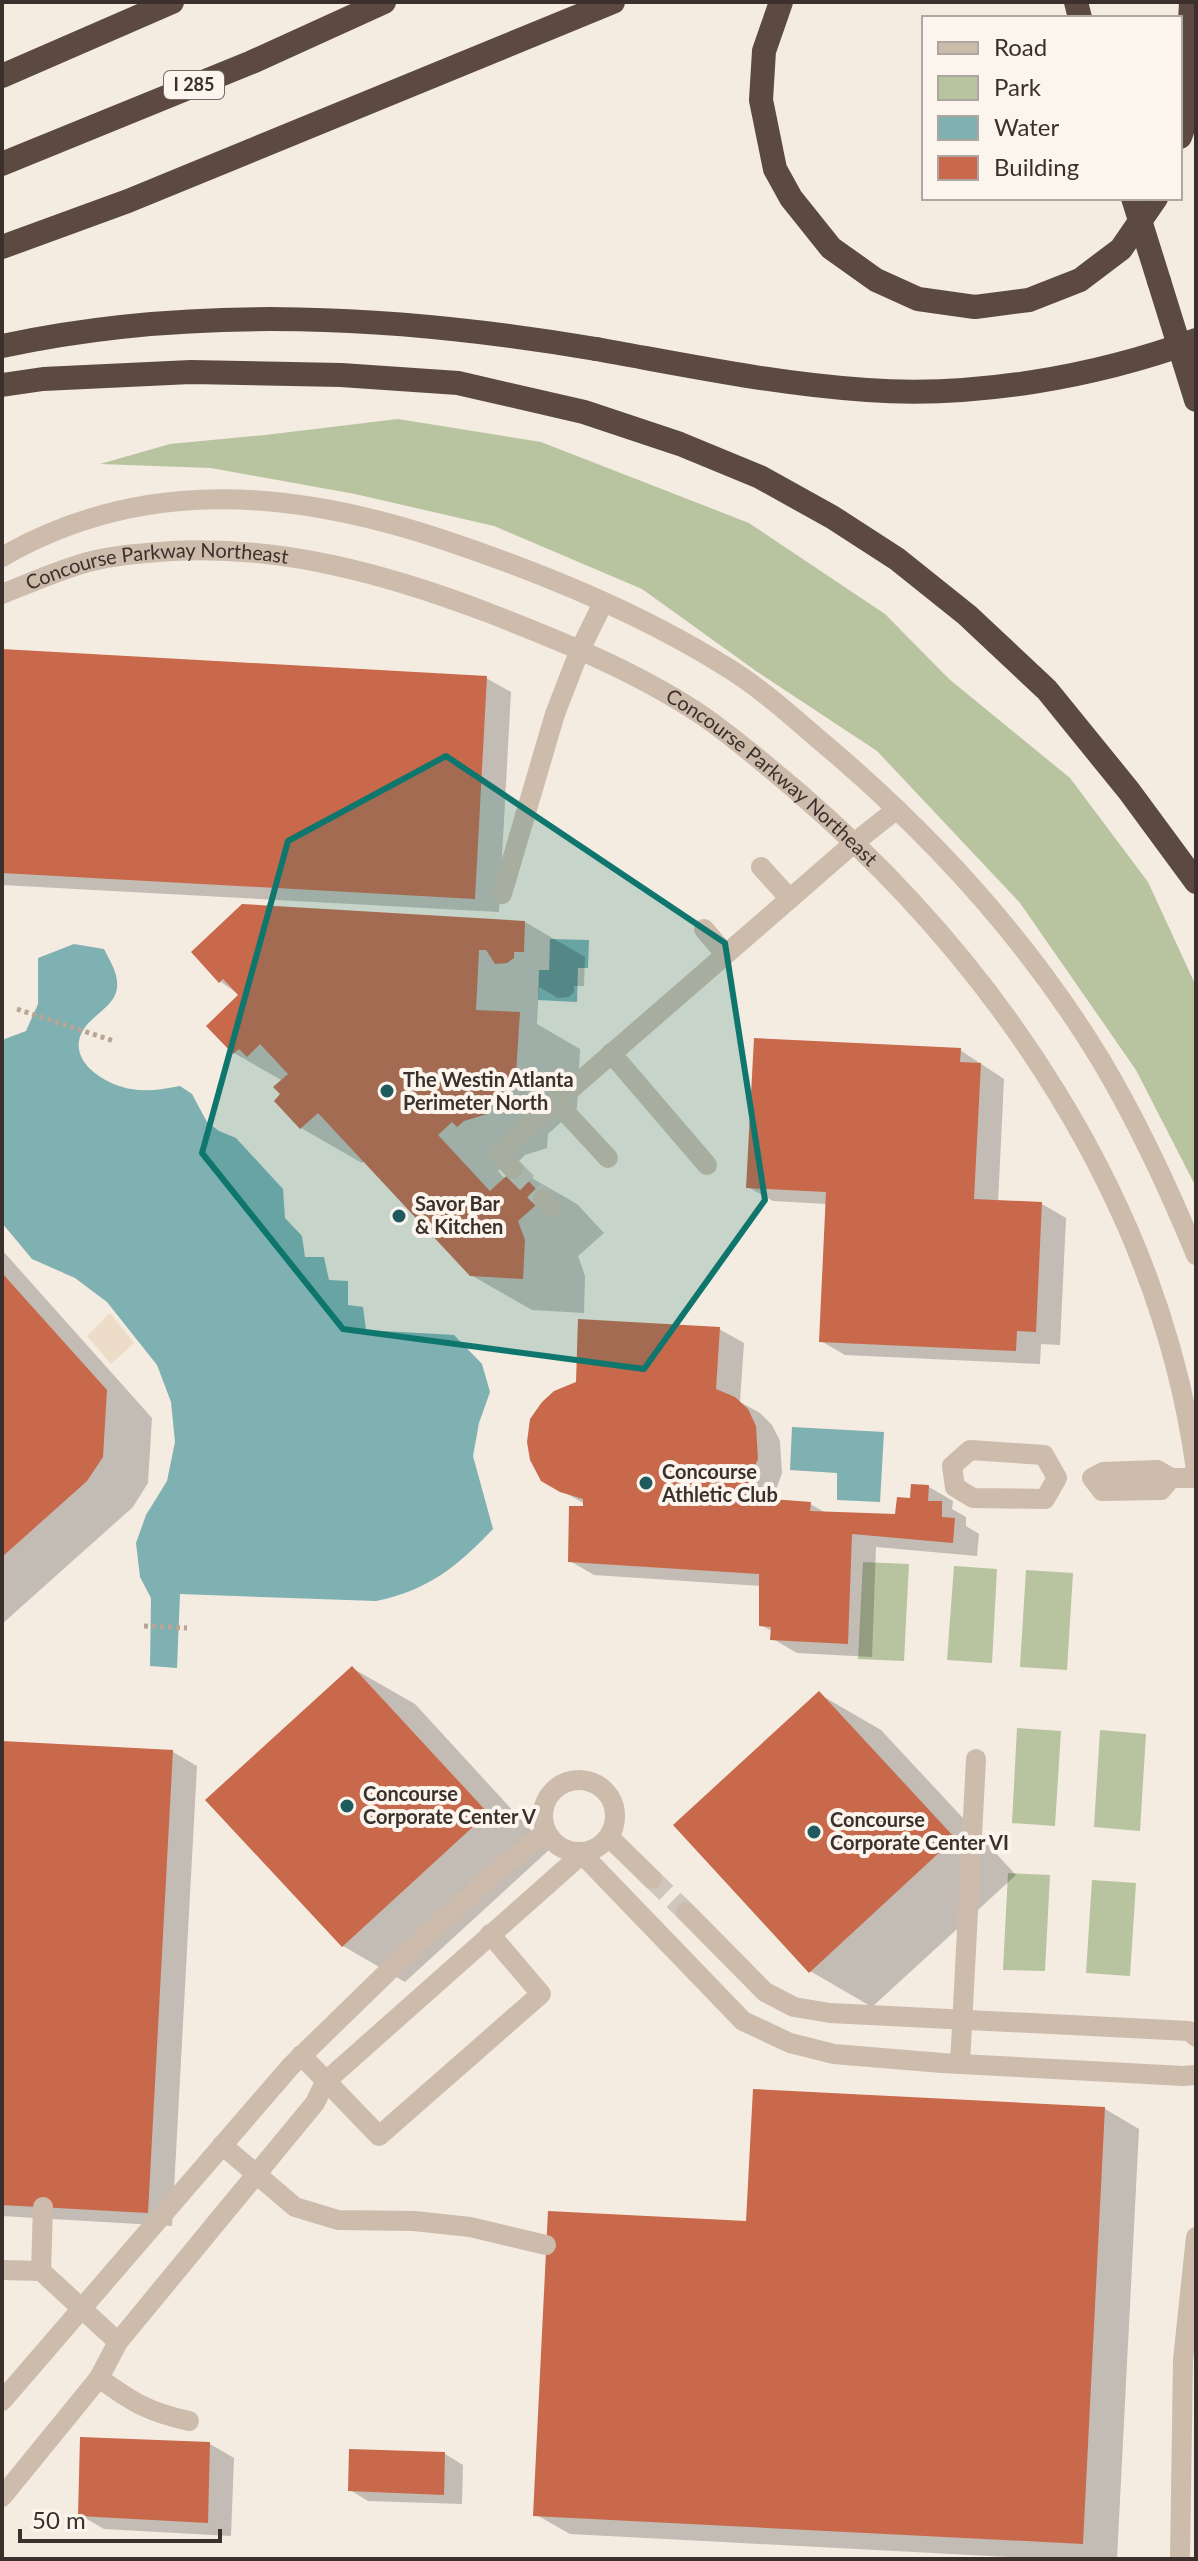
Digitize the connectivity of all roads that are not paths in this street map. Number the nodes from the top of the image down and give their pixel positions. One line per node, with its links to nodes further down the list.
1 (172, 2): 6 (highway)
2 (384, 2): 8 (highway, I 285)
3 (613, 2): 11 (highway)
4 (781, 2): 10 (highway)
5 (1191, 2): 7 (highway)
6 (2, 76)
7 (1182, 131)
8 (2, 164)
9 (1134, 200): 15 (highway, bridge)
10 (1155, 200)
11 (2, 247)
12 (1196, 340): 13 (highway, bridge)
13 (2, 346)
14 (2, 385): 23 (highway)
15 (1196, 400)
16 (2, 557): 18 (street, Concourse Parkway Northeast)
17 (2, 594): 19 (street, Concourse Parkway Northeast)
18 (603, 603): 19 (street); 20 (street, Concourse Parkway Northeast)
19 (579, 652): 21 (street, Concourse Parkway Northeast); 24 (street)
20 (897, 809): 21 (street); 33 (street, Concourse Parkway Northeast)
21 (854, 843): 25 (street); 34 (street, Concourse Parkway Northeast)
22 (761, 867): 25 (street)
23 (1196, 882)
24 (502, 894)
25 (790, 899): 27 (street)
26 (704, 929): 27 (street)
27 (725, 954): 28 (street)
28 (611, 1053): 29 (street); 31 (street)
29 (556, 1102): 30 (street); 32 (street)
30 (608, 1158)
31 (707, 1165)
32 (513, 1169)
33 (1196, 1255)
34 (1196, 1470)
35 (1057, 1478): 35 (street); 36 (street)
36 (1196, 1478)
37 (976, 1759): 44 (street)
38 (546, 1832): 39 (street); 40 (street); 46 (street)
39 (610, 1838): 40 (street); 41 (street)
40 (582, 1854): 42 (street); 43 (street)
41 (652, 1879)
42 (490, 1934): 49 (street); 49 (street)
43 (668, 1942): 44 (street); 47 (street)
44 (963, 2021): 45 (street); 47 (street)
45 (1196, 2037)
46 (301, 2055): 49 (street); 50 (street)
47 (960, 2064): 48 (street)
48 (1196, 2075)
49 (325, 2082): 51 (street)
50 (222, 2145): 51 (street); 57 (street)
51 (257, 2174): 54 (street); 58 (street)
52 (43, 2207): 56 (street)
53 (1196, 2237): 63 (street)
54 (546, 2245)
55 (2, 2270): 56 (street)
56 (41, 2271): 57 (street)
57 (81, 2308): 58 (street); 60 (street)
58 (118, 2342): 59 (street)
59 (99, 2378): 61 (street); 62 (street)
60 (2, 2401)
61 (189, 2421)
62 (2, 2497)
63 (1180, 2559)

